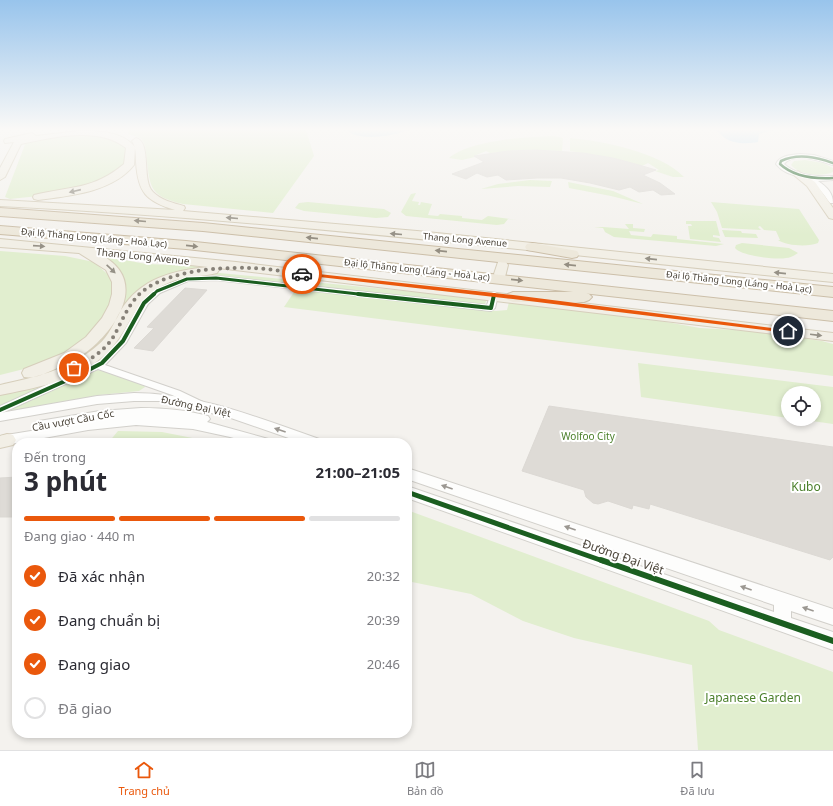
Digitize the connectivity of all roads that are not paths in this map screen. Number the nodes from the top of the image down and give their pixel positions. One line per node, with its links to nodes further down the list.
1 (5, 165): 6 (main road)
2 (129, 165): 10 (main road, one-way to 10)
3 (142, 165): 12 (main road)
4 (781, 165): 5 (street)
5 (803, 175): 7 (street); 9 (street); 13 (main road)
6 (0, 177)
7 (831, 178): 8 (street)
8 (833, 190)
9 (833, 202)
10 (0, 203): 12 (main road, Thang Long Avenue)
11 (0, 212): 23 (highway, Đại lộ Thăng Long (Láng - Hoà Lạc), one-way to 11)
12 (202, 216): 16 (main road, Thang Long Avenue, one-way to 12)
13 (833, 216)
14 (0, 230): 26 (highway, Đại lộ Thăng Long (Láng - Hoà Lạc), one-way to 26)
15 (0, 243): 18 (main road, Thang Long Avenue, one-way to 18)
16 (508, 244): 17 (main road, Thang Long Avenue); 21 (main road)
17 (532, 247): 23 (highway, one-way to 17)
18 (78, 249): 19 (main road, Thang Long Avenue); 29 (main road, one-way to 29)
19 (251, 268): 21 (main road, Thang Long Avenue); 30 (main road)
20 (833, 271): 23 (main road)
21 (499, 275): 25 (main road, Thang Long Avenue); 28 (street)
22 (833, 278): 23 (main road)
23 (804, 282): 24 (highway, Đại lộ Thăng Long (Láng - Hoà Lạc))
24 (833, 292)
25 (513, 297): 26 (highway); 27 (main road, Thang Long Avenue, one-way to 27)
26 (833, 317)
27 (833, 337)
28 (98, 366): 32 (street); 34 (street)
29 (0, 382)
30 (0, 390)
31 (185, 403): 32 (street, Đường Đại Việt); 33 (street, Cầu vượt Cầu Cốc); 35 (street, Đường Đại Việt)
32 (202, 406): 39 (street, Đường Đại Việt, one-way to 32)
33 (162, 407): 36 (street, Cầu vượt Cầu Cốc); 37 (street, Cầu vượt Cầu Cốc)
34 (0, 410)
35 (0, 418)
36 (239, 433): 37 (street, Đường Đại Việt); 38 (street, Đường Đại Việt)
37 (1, 436)
38 (253, 438)
39 (303, 438)
40 (412, 475): 42 (street, Đường Đại Việt, one-way to 40)
41 (412, 494): 44 (street, Đường Đại Việt)
42 (783, 600): 43 (street, Đường Đại Việt, one-way to 42); 44 (street)
43 (833, 617)
44 (782, 623): 45 (street, Đường Đại Việt)
45 (833, 641)

